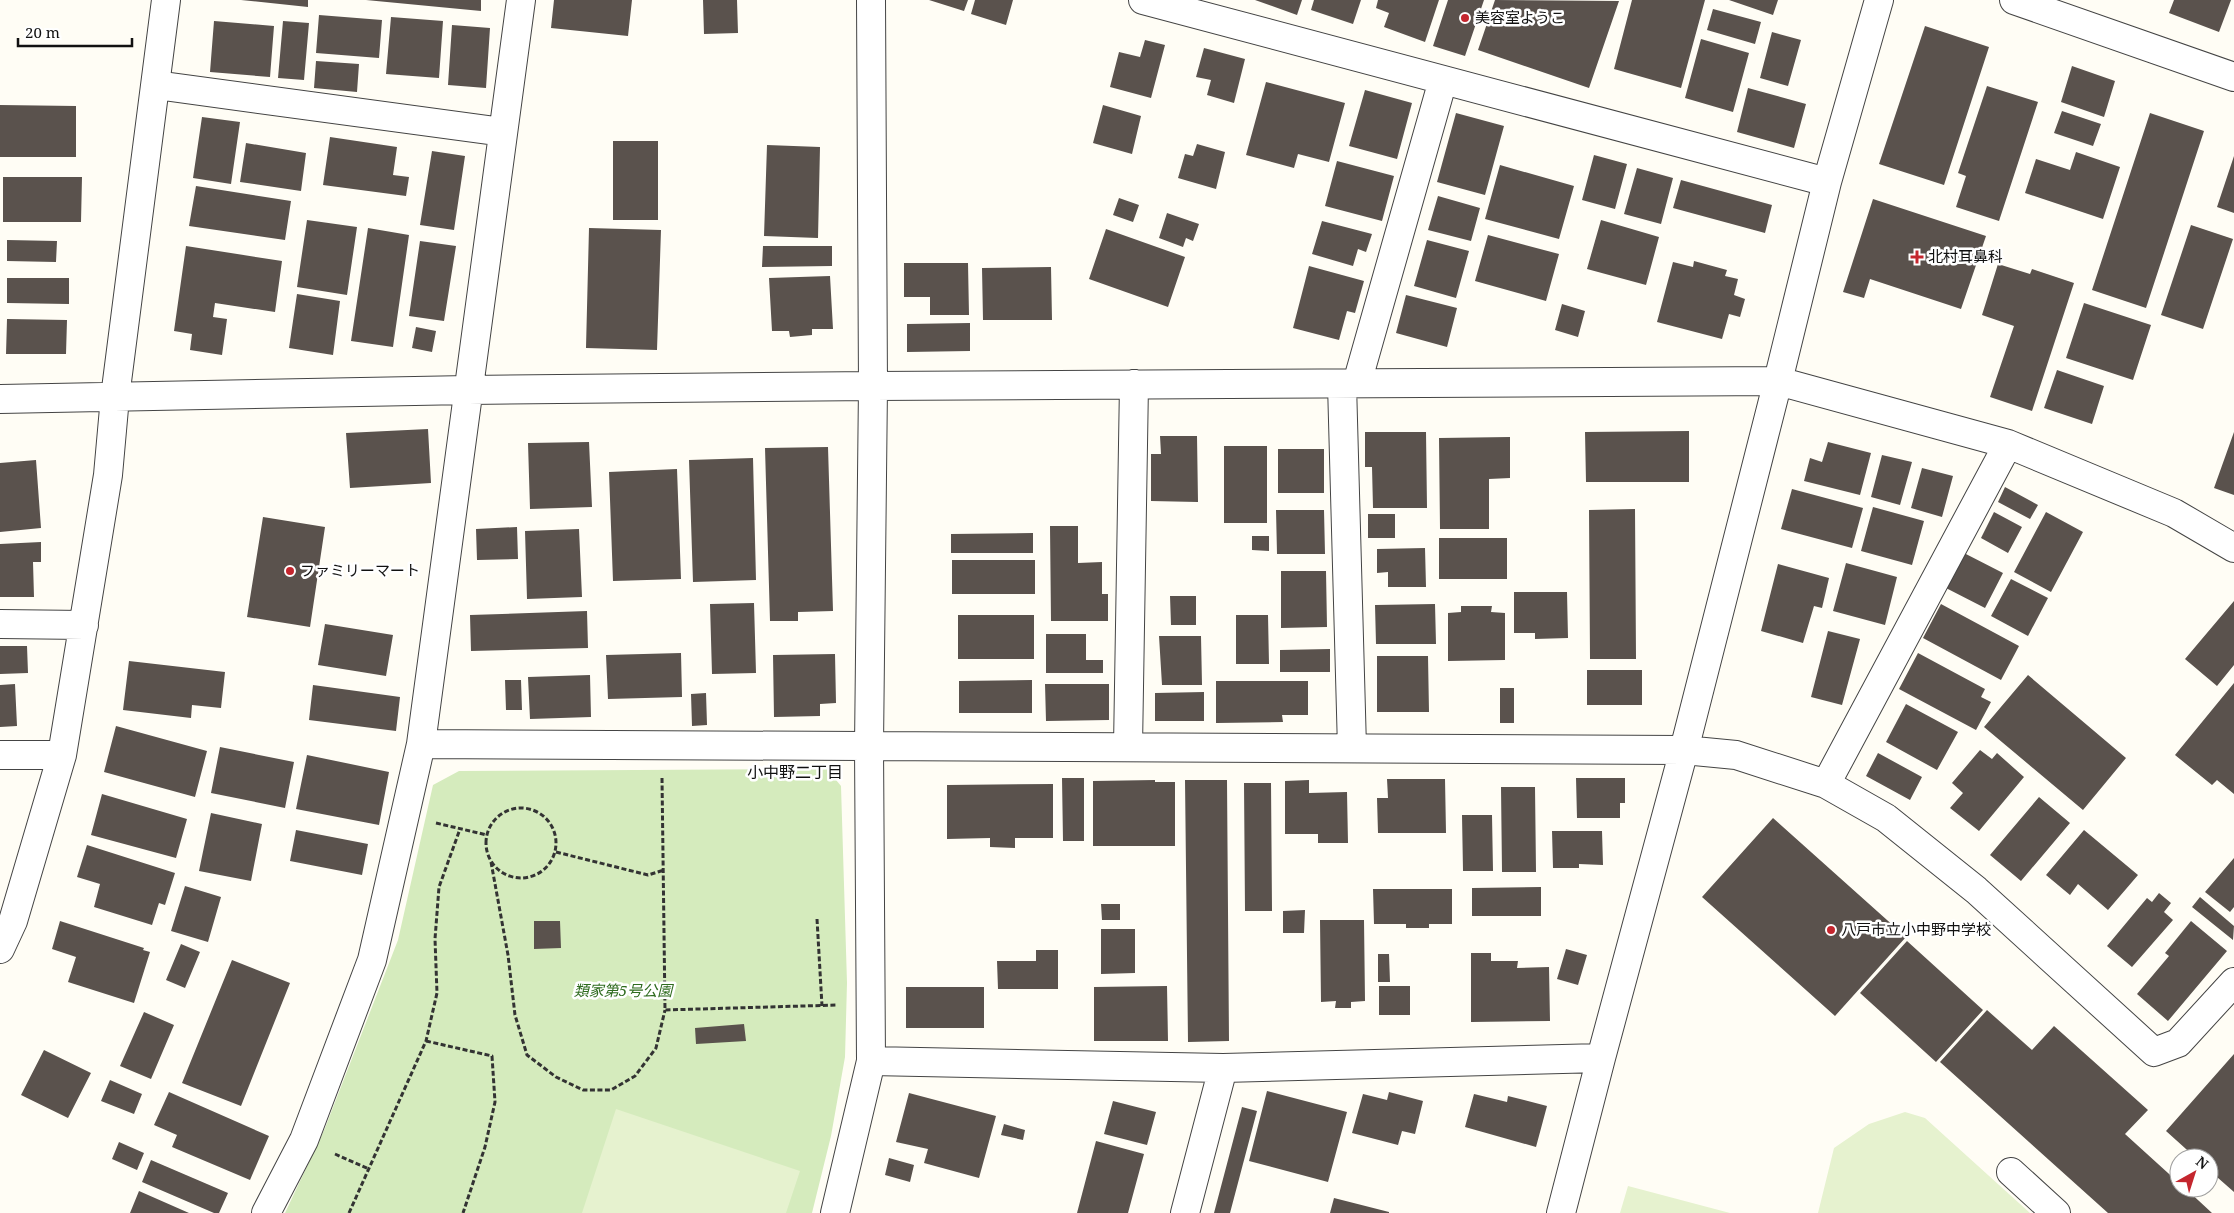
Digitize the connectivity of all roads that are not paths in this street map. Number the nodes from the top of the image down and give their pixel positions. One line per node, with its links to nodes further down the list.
1 (166, 0): 9 (street)
2 (521, 0): 10 (street)
3 (871, 0): 15 (street)
4 (1144, 0): 8 (street)
5 (1879, 0): 11 (street)
6 (2014, 0): 7 (street)
7 (2234, 77)
8 (1443, 80): 11 (street); 14 (street)
9 (156, 85): 10 (street); 17 (street)
10 (503, 132): 16 (street)
11 (1827, 182): 12 (street)
12 (1778, 382): 14 (street); 19 (street); 27 (street)
13 (1134, 384): 14 (street); 15 (street); 25 (street)
14 (1350, 384): 26 (street)
15 (873, 386): 16 (street); 24 (street)
16 (468, 390): 17 (street); 23 (street)
17 (115, 397): 18 (street); 22 (street)
18 (0, 399)
19 (2008, 444): 20 (street); 30 (street)
20 (2234, 548)
21 (0, 624): 22 (street)
22 (84, 624): 29 (street)
23 (421, 744): 24 (street); 37 (street)
24 (869, 746): 25 (street); 34 (street)
25 (1128, 747): 26 (street)
26 (1352, 748): 27 (street)
27 (1684, 750): 30 (street); 33 (street)
28 (0, 755): 29 (street)
29 (62, 755): 31 (street)
30 (1826, 784): 32 (street)
31 (0, 949)
32 (2234, 982)
33 (1600, 1058): 35 (street); 40 (street)
34 (871, 1061): 35 (street); 38 (street)
35 (1223, 1068): 39 (street)
36 (2011, 1172): 41 (street)
37 (266, 1213)
38 (835, 1213)
39 (1185, 1213)
40 (1561, 1213)
41 (2056, 1213)

